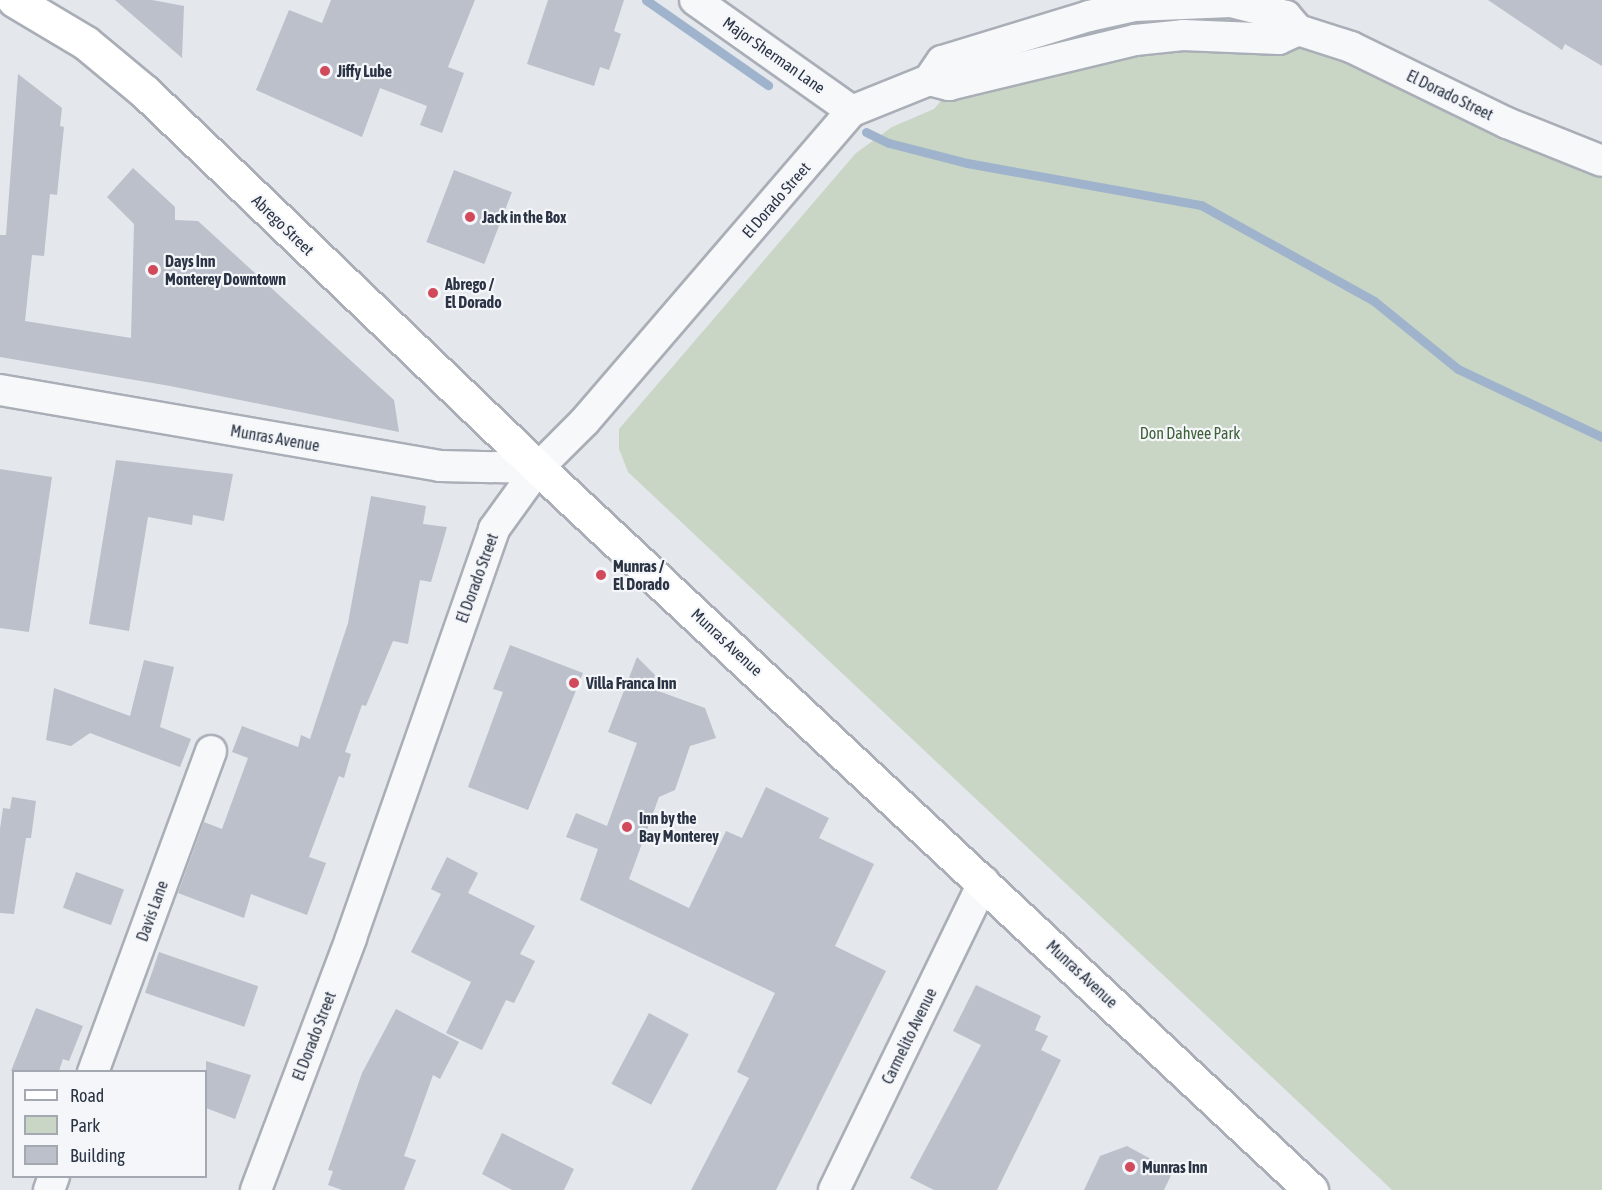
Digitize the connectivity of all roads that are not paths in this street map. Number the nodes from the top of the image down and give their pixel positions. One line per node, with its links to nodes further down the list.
1 (14, 0): 10 (main road, Abrego Street)
2 (695, 0): 7 (street, Major Sherman Lane)
3 (1182, 1): 4 (street, El Dorado Street); 5 (street); 6 (street, El Dorado Street)
4 (1299, 30): 5 (street, El Dorado Street); 8 (street, El Dorado Street)
5 (1090, 50): 6 (street, El Dorado Street)
6 (929, 80): 7 (street, El Dorado Street)
7 (852, 111): 10 (street, El Dorado Street)
8 (1602, 161)
9 (0, 390): 10 (street, Munras Avenue)
10 (538, 468): 12 (main road, Munras Avenue); 14 (street, El Dorado Street)
11 (211, 751): 13 (street, Davis Lane)
12 (984, 881): 15 (street, Carmelito Avenue); 16 (main road, Munras Avenue)
13 (93, 1070)
14 (256, 1190)
15 (834, 1190)
16 (1311, 1190)

